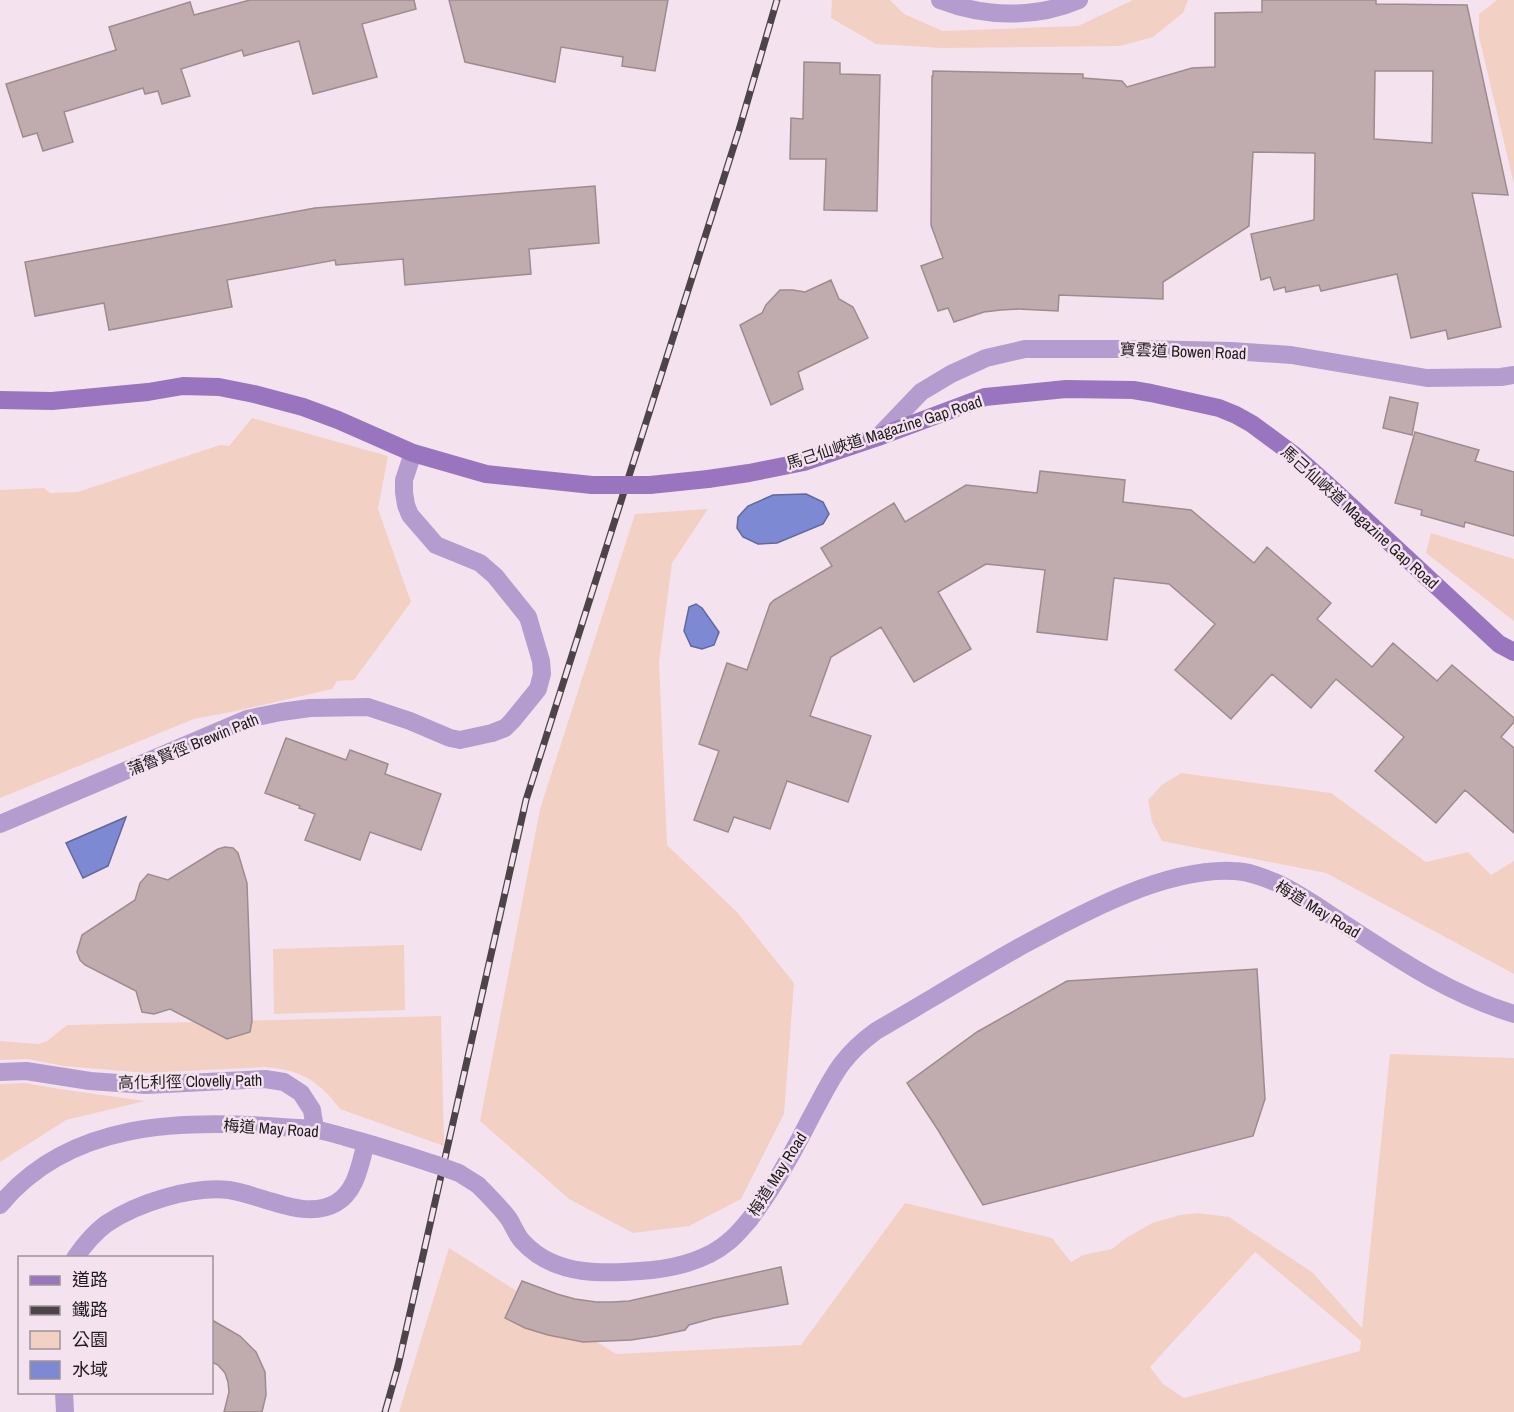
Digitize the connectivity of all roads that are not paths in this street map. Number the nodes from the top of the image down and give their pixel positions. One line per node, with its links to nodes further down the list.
1 (940, 0): 2 (street)
2 (1079, 0)
3 (1514, 375): 5 (street, 寶雲道 Bowen Road)
4 (0, 400): 6 (main road, 馬己仙峽道 Magazine Gap Road)
5 (878, 437): 6 (main road, 馬己仙峽道 Magazine Gap Road, bridge); 7 (main road, 馬己仙峽道 Magazine Gap Road)
6 (413, 453): 8 (street, 蒲魯賢徑 Brewin Path)
7 (1514, 652)
8 (0, 824)
9 (1514, 1014): 12 (street, 梅道 May Road, bridge)
10 (0, 1072): 11 (street, 高化利徑 Clovelly Path)
11 (315, 1129): 12 (street, 梅道 May Road); 13 (street, 梅道 May Road)
12 (366, 1143): 14 (street)
13 (0, 1205)
14 (76, 1256)
15 (64, 1394): 16 (street)
16 (65, 1412)

